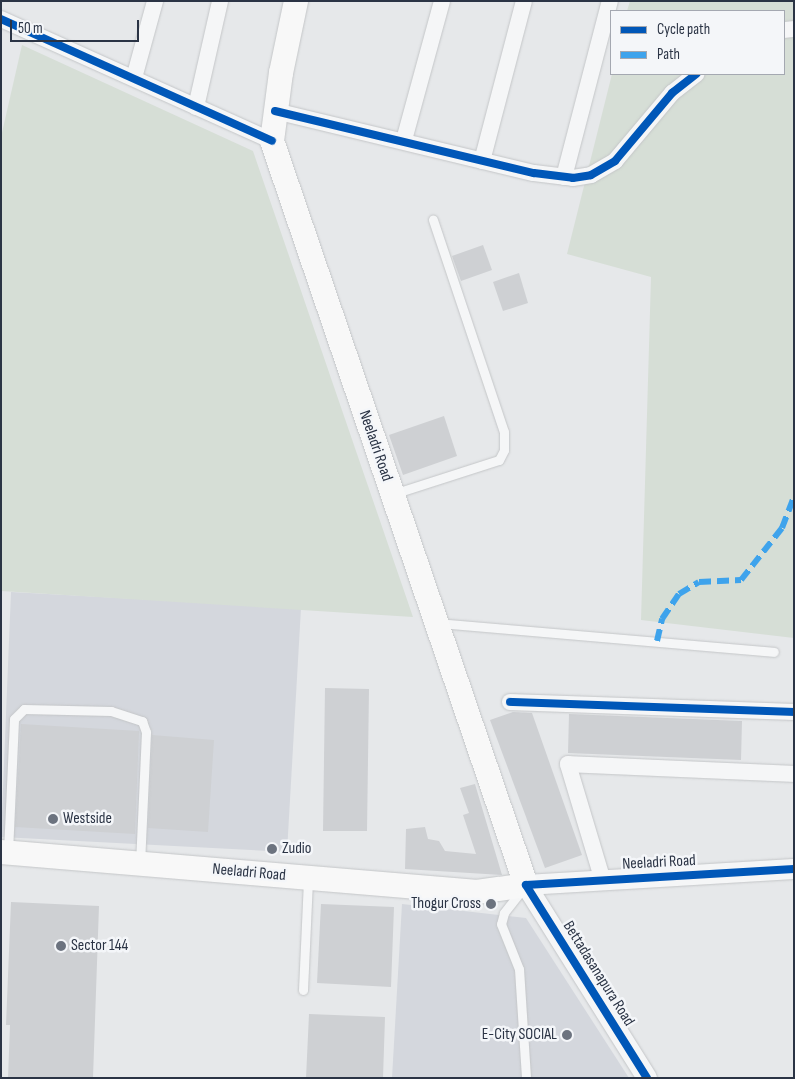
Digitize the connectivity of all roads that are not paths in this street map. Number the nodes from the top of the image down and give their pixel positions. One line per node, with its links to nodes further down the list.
1 (155, 1): 9 (street)
2 (220, 1): 10 (street)
3 (296, 1): 11 (main road, Neeladri Road)
4 (442, 1): 12 (street)
5 (524, 1): 14 (street)
6 (610, 1): 15 (street)
7 (1, 19): 9 (street)
8 (695, 75): 15 (street)
9 (134, 78): 10 (street)
10 (196, 107): 13 (street)
11 (275, 111): 12 (street); 13 (main road, Neeladri Road)
12 (404, 140): 14 (street)
13 (272, 141): 17 (main road, Neeladri Road)
14 (482, 161): 15 (street)
15 (564, 177)
16 (433, 220): 17 (lane)
17 (392, 494): 18 (main road, Neeladri Road)
18 (436, 622): 19 (lane); 28 (main road, Neeladri Road)
19 (774, 652)
20 (510, 702): 21 (street)
21 (794, 712)
22 (794, 774): 27 (street)
23 (5, 852): 24 (main road, Neeladri Road); 24 (lane)
24 (140, 863): 26 (main road, Neeladri Road)
25 (794, 869): 27 (street, Neeladri Road)
26 (308, 878): 28 (main road, Neeladri Road); 29 (lane)
27 (603, 880): 28 (street, Neeladri Road)
28 (526, 885): 30 (lane); 31 (street, Bettadasanapura Road)
29 (303, 990)
30 (526, 1078)
31 (647, 1078)

